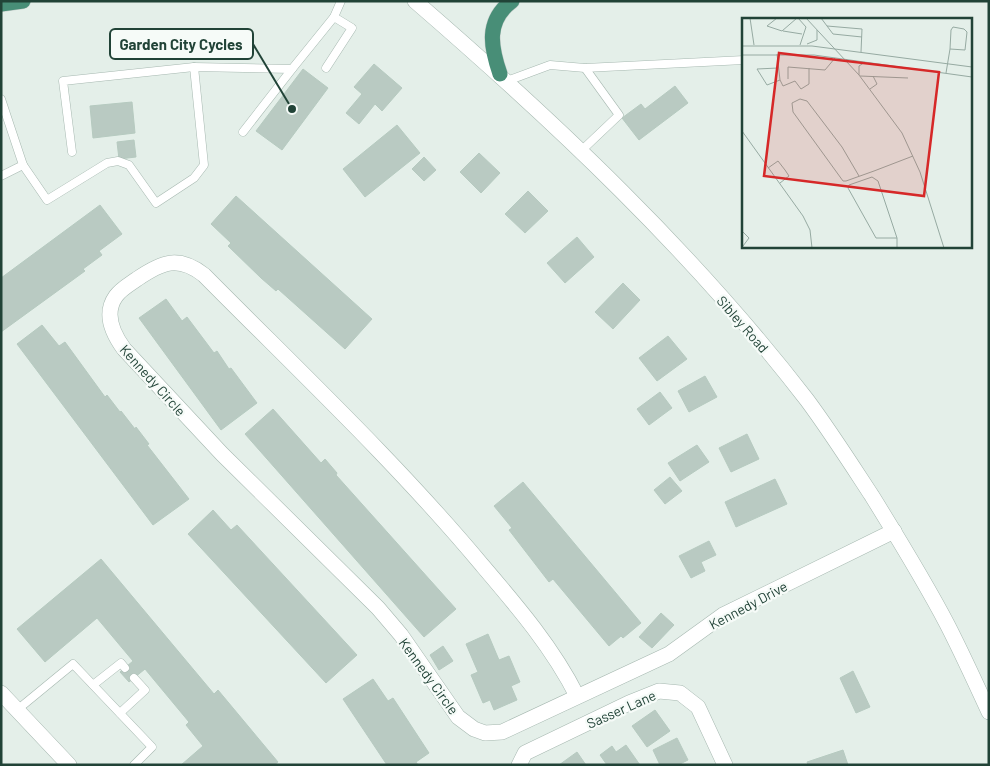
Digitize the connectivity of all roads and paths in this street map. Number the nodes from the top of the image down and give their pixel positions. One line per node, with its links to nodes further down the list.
1 (23, 1): 5 (highway)
2 (341, 1): 6 (lane)
3 (416, 1): 12 (street, Sibley Road)
4 (512, 1): 12 (highway)
5 (1, 4)
6 (334, 17): 9 (lane); 11 (lane)
7 (742, 60): 10 (lane)
8 (194, 67): 11 (lane); 16 (lane); 17 (lane)
9 (326, 68)
10 (585, 68): 12 (lane); 15 (lane)
11 (292, 69): 14 (lane)
12 (504, 78): 15 (street, Sibley Road)
13 (1, 99): 17 (lane)
14 (243, 132)
15 (581, 150): 19 (street, Sibley Road)
16 (72, 152)
17 (23, 165): 18 (lane)
18 (1, 176)
19 (894, 531): 24 (street, Kennedy Drive); 27 (street, Sibley Road)
20 (125, 668): 22 (lane)
21 (134, 678): 26 (lane)
22 (93, 685): 25 (lane); 26 (lane)
23 (1, 693): 25 (street)
24 (578, 696): 24 (street, Kennedy Circle)
25 (17, 710): 28 (street)
26 (120, 712): 29 (lane)
27 (989, 712)
28 (69, 765)
29 (134, 765)
30 (519, 765): 31 (street, Sasser Lane)
31 (725, 765)

